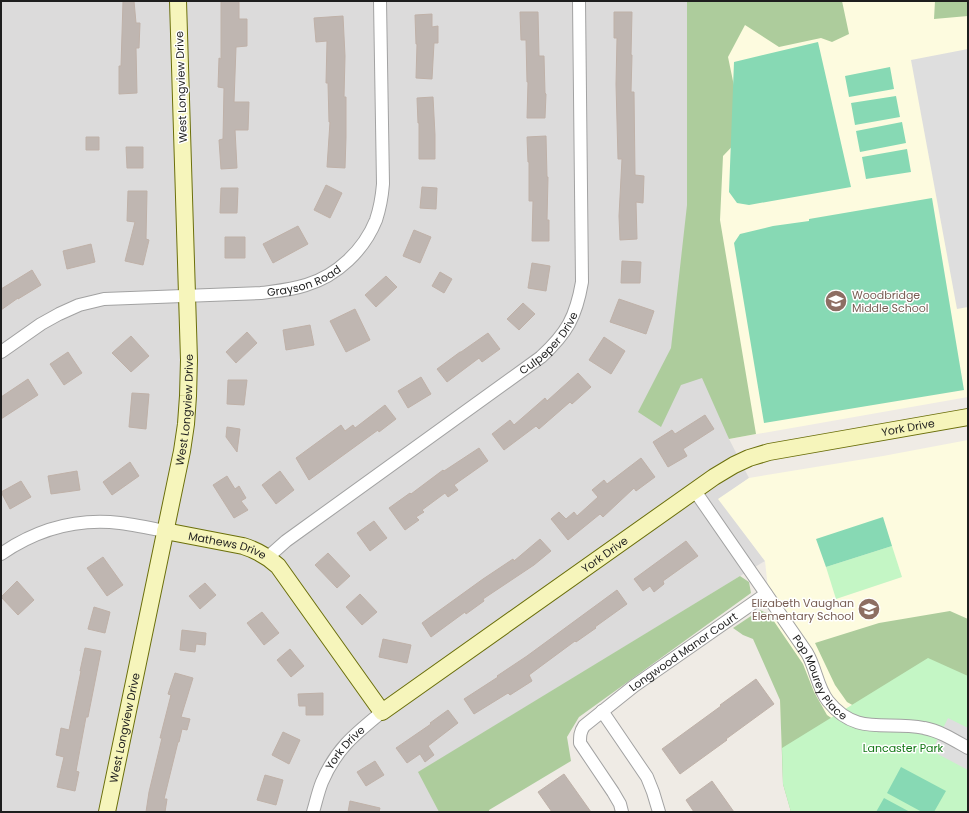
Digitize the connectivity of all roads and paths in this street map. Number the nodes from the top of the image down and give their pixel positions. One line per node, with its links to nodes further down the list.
1 (178, 1): 4 (street, West Longview Drive)
2 (380, 1): 4 (street, Grayson Road)
3 (579, 1): 10 (street, Culpeper Drive)
4 (187, 296): 5 (street, Grayson Road); 8 (street, West Longview Drive)
5 (1, 352)
6 (968, 417): 7 (street, York Drive)
7 (695, 491): 11 (street, Pop Mourey Place); 13 (street, York Drive)
8 (165, 531): 9 (street, Mathews Drive); 10 (street, Mathews Drive); 15 (street, West Longview Drive)
9 (1, 554)
10 (268, 557): 13 (street, Mathews Drive)
11 (766, 594): 12 (street, Longwood Manor Court); 14 (street, Pop Mourey Place)
12 (602, 711): 17 (street, Longwood Manor Court); 18 (street)
13 (382, 712): 16 (street, York Drive)
14 (968, 748)
15 (107, 812)
16 (313, 812)
17 (622, 812)
18 (659, 812)

